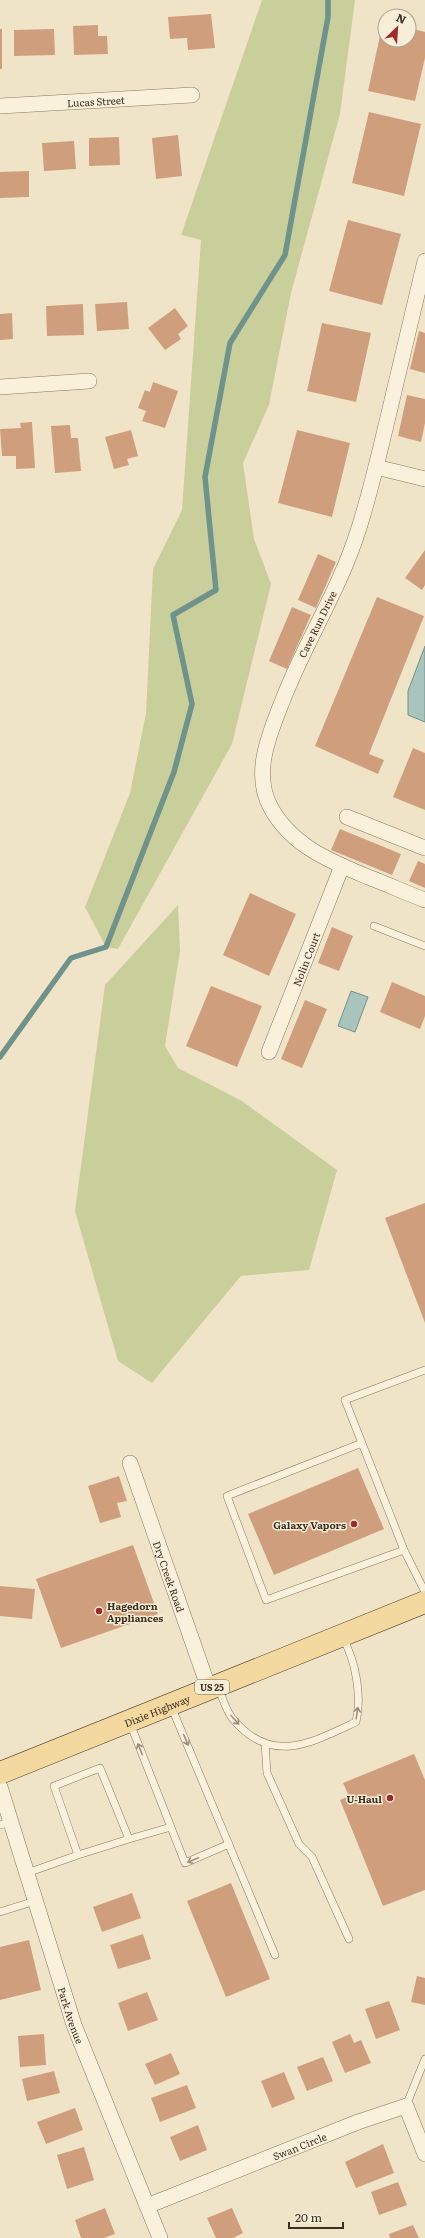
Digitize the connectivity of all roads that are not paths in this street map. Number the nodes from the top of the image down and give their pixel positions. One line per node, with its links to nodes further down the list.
1 (192, 94): 2 (street, Lucas Street)
2 (0, 106)
3 (425, 261): 6 (street, Cave Run Drive)
4 (89, 381): 5 (street)
5 (0, 387)
6 (376, 467): 7 (street); 10 (street, Cave Run Drive)
7 (425, 479)
8 (347, 817): 9 (street)
9 (425, 848)
10 (342, 866): 11 (street, Cave Run Drive); 14 (street, Nolin Court)
11 (425, 900)
12 (374, 926): 13 (lane)
13 (425, 946)
14 (269, 1052)
15 (425, 1370): 16 (lane)
16 (362, 1444): 18 (lane); 18 (lane)
17 (130, 1463): 22 (street, Dry Creek Road)
18 (404, 1550): 19 (lane)
19 (425, 1592)
20 (425, 1602): 21 (main road, Dixie Highway / US 25)
21 (341, 1636): 22 (main road, Dixie Highway / US 25); 25 (lane, one-way to 21)
22 (213, 1687): 23 (main road, Dixie Highway / US 25); 25 (lane, one-way to 25)
23 (171, 1704): 24 (main road, Dixie Highway / US 25); 31 (lane, one-way to 31)
24 (129, 1721): 26 (main road, Dixie Highway / US 25); 29 (lane, one-way to 24)
25 (265, 1743): 36 (lane)
26 (0, 1772)
27 (0, 1787): 28 (street, Park Avenue)
28 (5, 1823): 33 (street, Park Avenue)
29 (171, 1826): 30 (lane); 31 (lane, one-way to 29)
30 (129, 1839): 32 (lane); 32 (lane)
31 (229, 1844): 37 (lane)
32 (78, 1855): 33 (lane)
33 (27, 1873): 34 (street, Park Avenue)
34 (35, 1900): 35 (lane); 41 (street, Park Avenue)
35 (0, 1912)
36 (349, 1939)
37 (275, 1955)
38 (425, 2059): 39 (lane)
39 (406, 2106): 40 (street); 41 (street, Swan Circle)
40 (425, 2154)
41 (147, 2206): 42 (street, Park Avenue)
42 (160, 2238)

